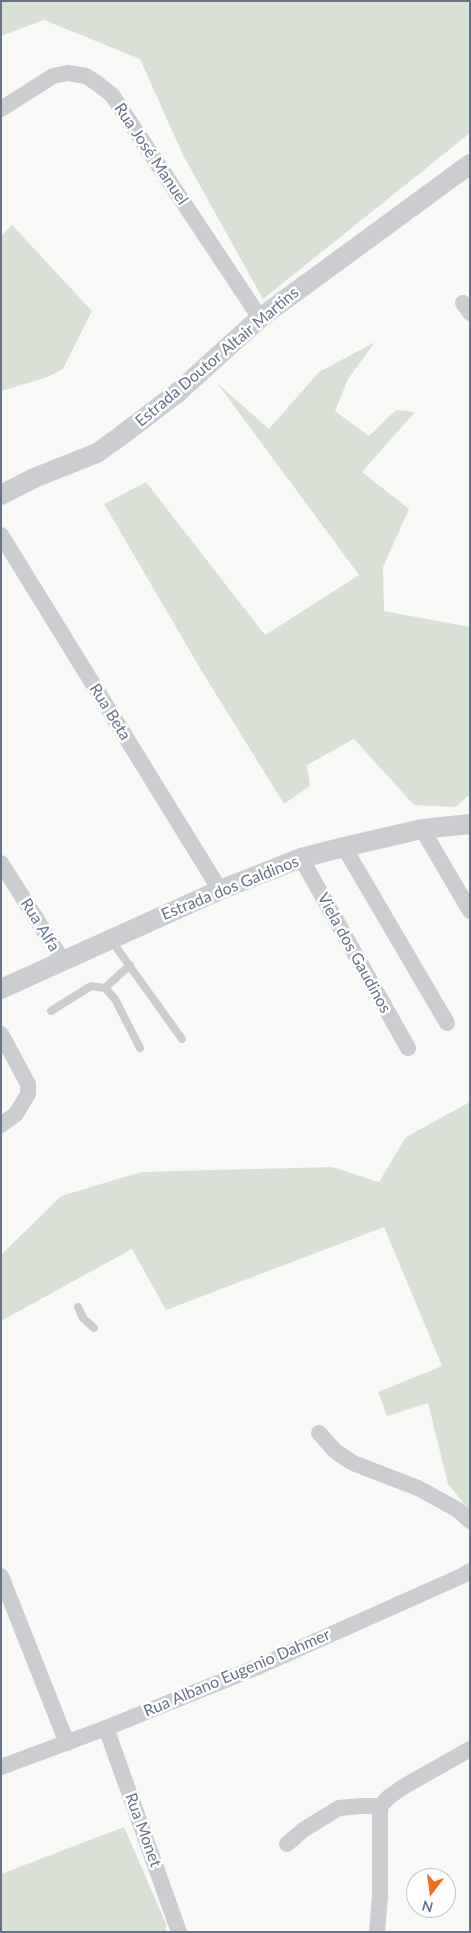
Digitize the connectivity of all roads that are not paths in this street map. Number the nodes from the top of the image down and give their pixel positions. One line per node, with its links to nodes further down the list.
1 (1, 109): 3 (street, Rua José Manuel)
2 (470, 164): 3 (street, Estrada Doutor Altair Martins)
3 (260, 318): 4 (street, Estrada Doutor Altair Martins)
4 (1, 495)
5 (1, 535): 11 (street, Rua Beta)
6 (470, 824): 7 (street, Estrada dos Galdinos)
7 (422, 830): 8 (street, Estrada dos Galdinos); 12 (street)
8 (344, 846): 9 (street, Estrada dos Galdinos); 19 (street)
9 (301, 858): 11 (street, Estrada dos Galdinos); 23 (street, Viela dos Gaudinos)
10 (1, 863): 14 (street, Rua Alfa)
11 (220, 890): 13 (street, Estrada dos Galdinos)
12 (470, 911)
13 (110, 939): 14 (street, Estrada dos Galdinos); 15 (lane)
14 (63, 961): 17 (street, Estrada dos Galdinos)
15 (130, 965): 16 (lane); 21 (lane)
16 (105, 988): 18 (lane); 22 (lane)
17 (1, 989)
18 (51, 1012)
19 (447, 1023)
20 (1, 1034): 24 (street)
21 (182, 1039)
22 (140, 1048)
23 (408, 1048)
24 (1, 1125)
25 (78, 1307): 26 (lane)
26 (94, 1328)
27 (319, 1433): 28 (street)
28 (470, 1521)
29 (470, 1571): 31 (street, Rua Albano Eugenio Dahmer)
30 (1, 1576): 32 (street)
31 (106, 1728): 32 (street, Rua Albano Eugenio Dahmer); 37 (street, Rua Monet)
32 (67, 1743): 34 (street, Rua Albano Eugenio Dahmer)
33 (470, 1749): 35 (street)
34 (1, 1767)
35 (380, 1806): 36 (street); 38 (street)
36 (287, 1844)
37 (179, 1932)
38 (377, 1932)

